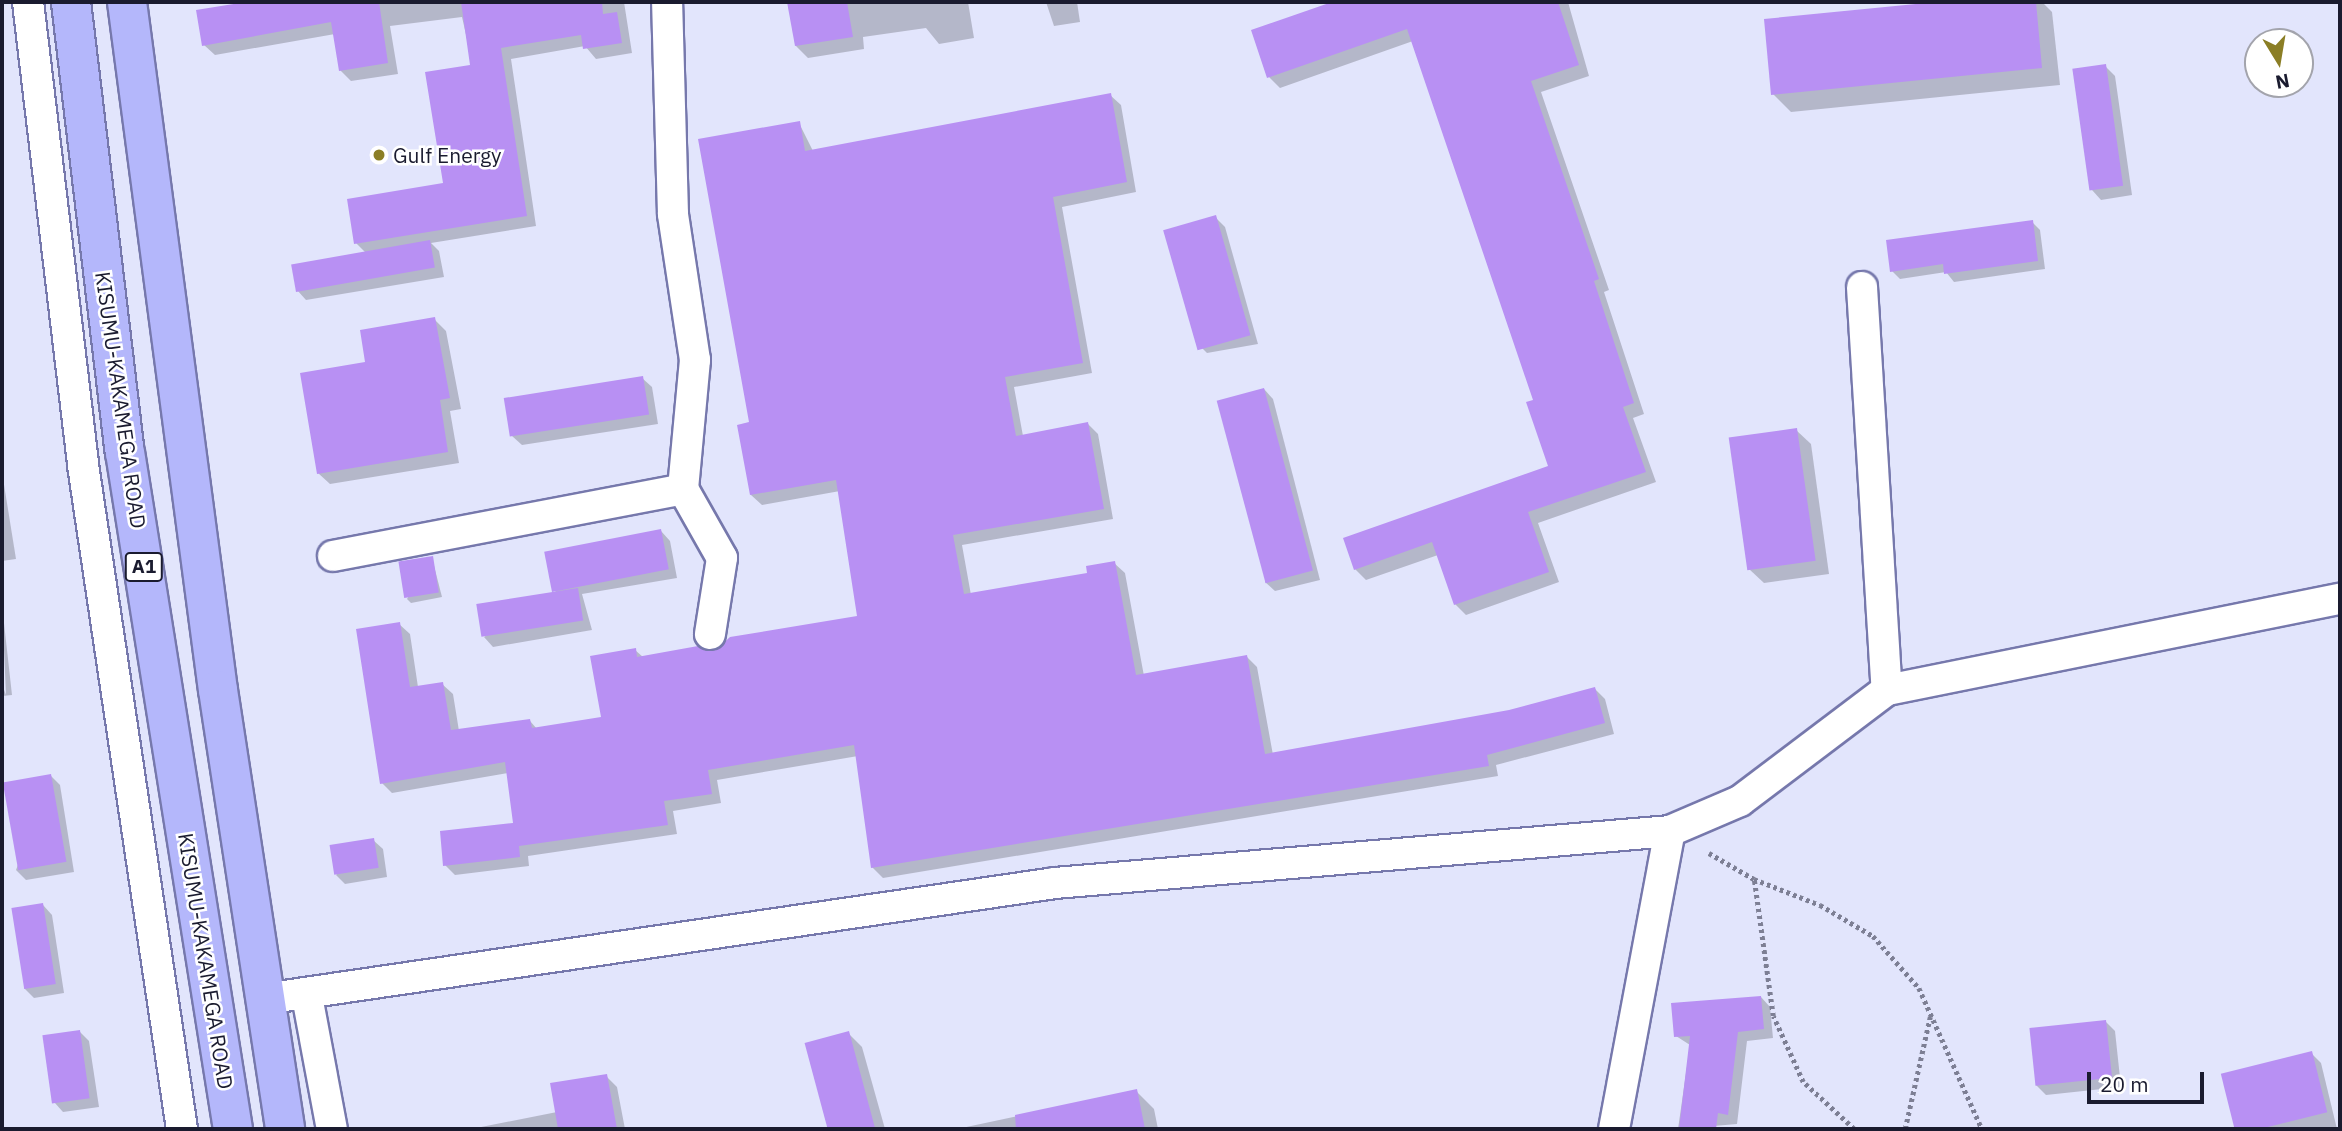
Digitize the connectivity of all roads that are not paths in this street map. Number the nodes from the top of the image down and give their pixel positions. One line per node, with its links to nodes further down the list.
1 (28, 2): 14 (street)
2 (72, 2): 15 (highway, KISUMU-KAKAMEGA ROAD / A1)
3 (127, 2): 13 (highway)
4 (667, 2): 6 (street)
5 (1862, 287): 10 (street)
6 (684, 489): 7 (street); 9 (street)
7 (334, 556)
8 (2340, 599): 10 (street)
9 (710, 634)
10 (1887, 690): 11 (street)
11 (1670, 831): 12 (street); 18 (street)
12 (307, 996): 13 (street); 17 (street)
13 (264, 999): 16 (highway)
14 (182, 1129)
15 (233, 1129)
16 (285, 1129)
17 (332, 1129)
18 (1614, 1129)

